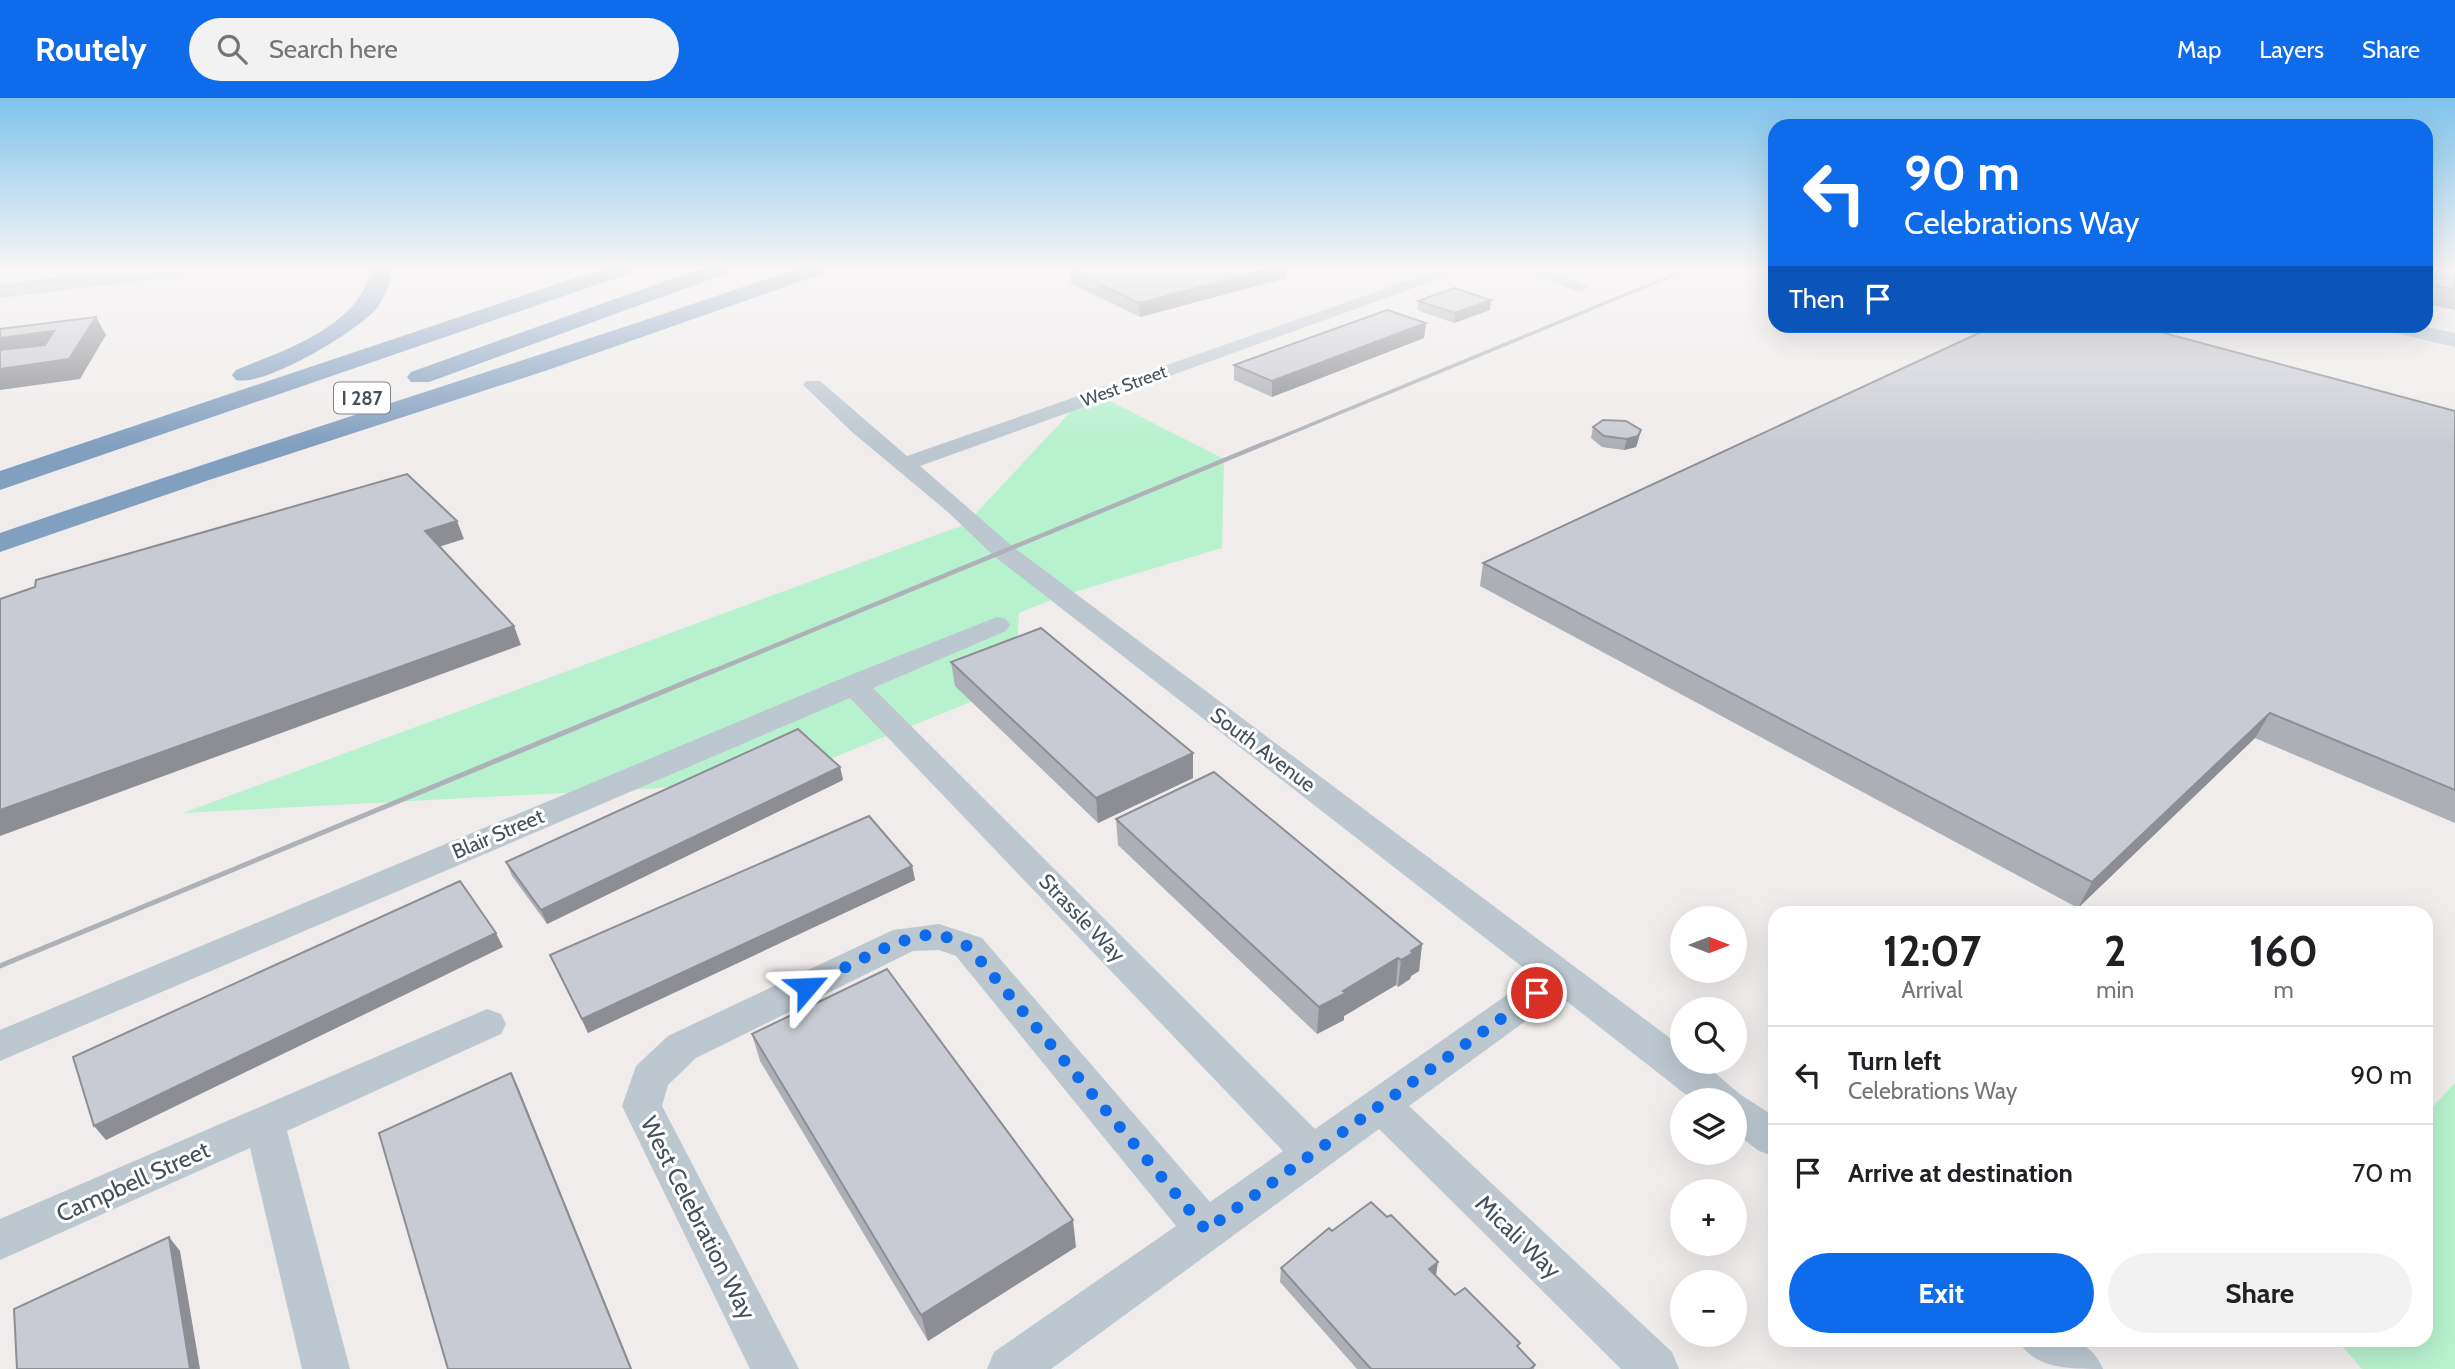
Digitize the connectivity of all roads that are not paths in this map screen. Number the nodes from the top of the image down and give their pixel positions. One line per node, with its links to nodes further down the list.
1 (338, 327): 9 (highway)
2 (452, 327): 11 (highway, I 287)
3 (558, 327): 12 (highway, I 287)
4 (648, 327): 13 (highway)
5 (1292, 327): 10 (street, West Street)
6 (2424, 333): 7 (main road)
7 (2455, 340)
8 (813, 385): 10 (street, South Avenue)
9 (0, 462)
10 (907, 463): 16 (street, South Avenue)
11 (0, 481)
12 (0, 528)
13 (0, 543)
14 (997, 625): 15 (street, Blair Street)
15 (853, 684): 18 (street, Blair Street); 24 (street, Strassle Way)
16 (1560, 977): 19 (street, South Avenue); 20 (street)
17 (487, 1024): 22 (street, Campbell Street)
18 (0, 1046)
19 (1707, 1088)
20 (1381, 1105): 24 (street); 31 (street, Micali Way)
21 (1747, 1119): 23 (street)
22 (265, 1124): 26 (street, Campbell Street); 28 (street)
23 (1768, 1134)
24 (1311, 1152): 25 (street)
25 (1206, 1230): 29 (street, West Celebration Way); 30 (street)
26 (0, 1240)
27 (2050, 1347): 32 (street)
28 (326, 1369)
29 (775, 1369)
30 (1011, 1369)
31 (1655, 1369)
32 (2078, 1369)

